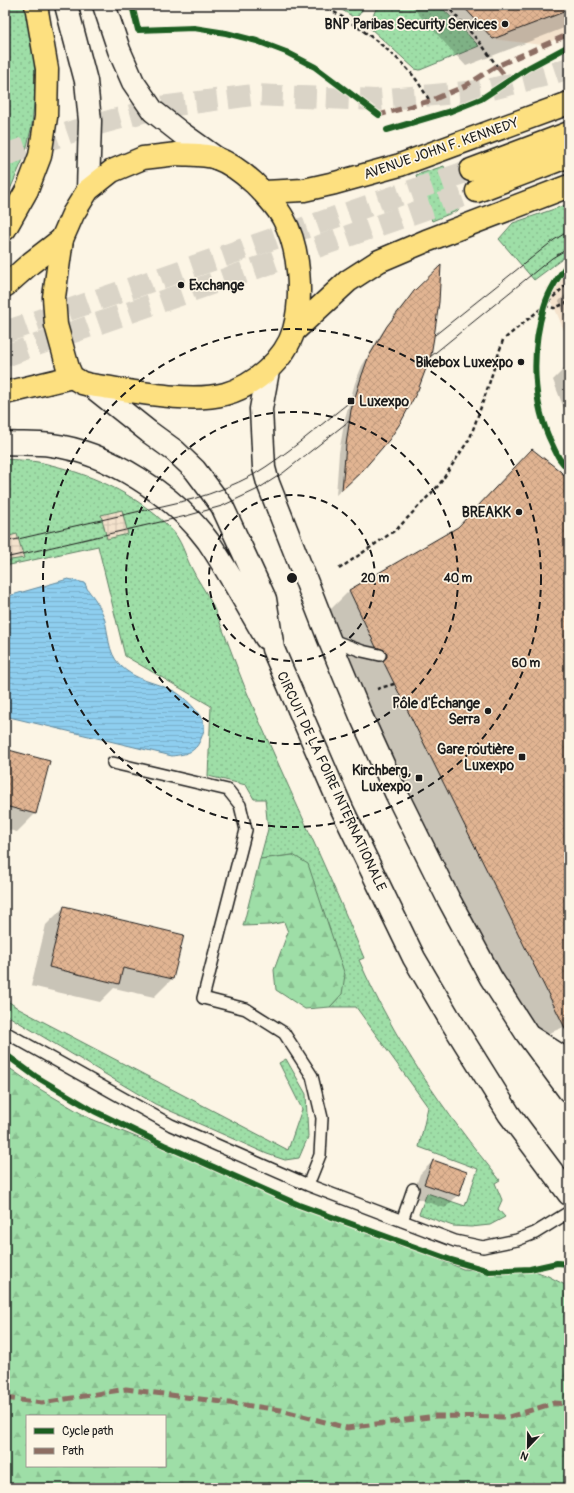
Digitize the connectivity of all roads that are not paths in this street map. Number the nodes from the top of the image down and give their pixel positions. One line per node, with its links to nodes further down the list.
1 (36, 5): 13 (main road)
2 (66, 5): 10 (main road)
3 (104, 5): 7 (main road)
4 (569, 103): 12 (main road, AVENUE JOHN F. KENNEDY)
5 (569, 133): 8 (main road)
6 (569, 156): 11 (main road)
7 (216, 158): 10 (main road); 12 (main road)
8 (471, 170)
9 (569, 186): 16 (main road)
10 (88, 190): 14 (main road)
11 (477, 191)
12 (264, 192): 16 (main road)
13 (5, 229)
14 (62, 239): 15 (main road); 18 (main road)
15 (5, 286)
16 (294, 331): 17 (main road)
17 (268, 371): 18 (main road); 21 (main road)
18 (81, 381): 19 (main road); 22 (main road, CIRCUIT DE LA FOIRE INTERNATIONALE)
19 (5, 393)
20 (5, 443): 22 (main road)
21 (329, 639): 23 (lane); 26 (main road)
22 (272, 649): 31 (main road, CIRCUIT DE LA FOIRE INTERNATIONALE)
23 (380, 655)
24 (113, 763): 29 (lane)
25 (5, 1032): 29 (lane)
26 (527, 1034): 27 (street); 28 (main road)
27 (569, 1061)
28 (569, 1091)
29 (308, 1185): 33 (lane)
30 (413, 1189): 33 (lane)
31 (569, 1194)
32 (569, 1212): 33 (lane)
33 (402, 1221)

